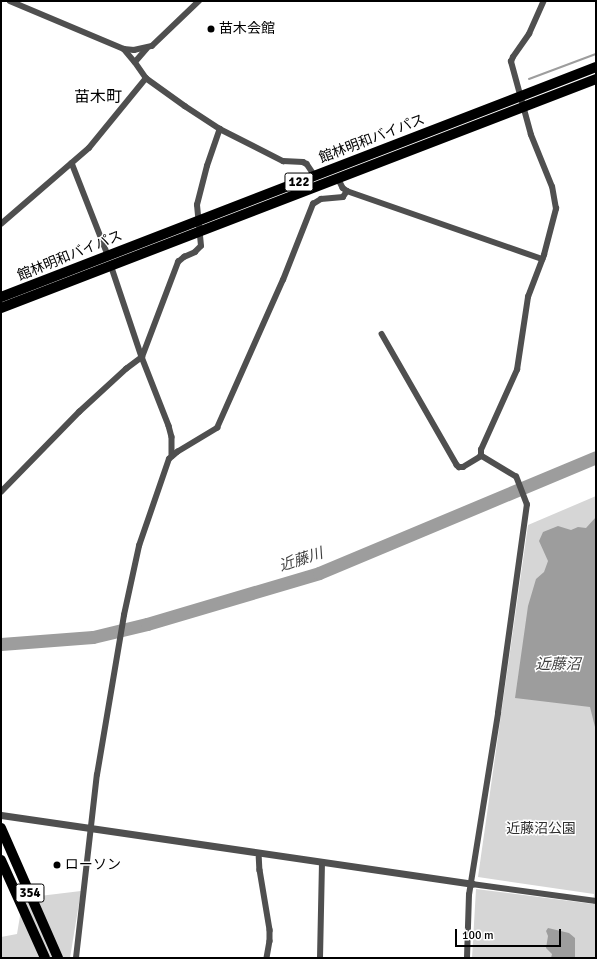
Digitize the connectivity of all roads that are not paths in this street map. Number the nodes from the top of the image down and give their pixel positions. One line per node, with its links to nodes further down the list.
1 (10, 1): 5 (street)
2 (199, 1): 4 (street)
3 (544, 1): 10 (street)
4 (147, 48): 5 (street); 6 (street)
5 (124, 49): 6 (street)
6 (135, 62): 8 (street)
7 (596, 67): 10 (highway, 館林明和バイパス / 122)
8 (146, 78): 12 (street); 13 (street)
9 (596, 79): 11 (highway, 館林明和バイパス / 122)
10 (520, 96): 11 (street); 14 (highway, 館林明和バイパス / 122)
11 (523, 107): 15 (highway, 館林明和バイパス / 122); 20 (street)
12 (220, 129): 14 (street); 17 (street)
13 (72, 164): 18 (street); 21 (street)
14 (315, 176): 17 (highway, 館林明和バイパス / 122)
15 (338, 178): 16 (street); 19 (highway, 館林明和バイパス / 122)
16 (347, 191): 20 (street); 26 (street)
17 (198, 221): 19 (street); 21 (highway, 館林明和バイパス / 122)
18 (1, 224)
19 (200, 232): 21 (highway, 館林明和バイパス / 122); 25 (street)
20 (542, 259): 27 (street)
21 (109, 260): 22 (highway, 館林明和バイパス / 122); 23 (highway, 館林明和バイパス / 122); 25 (street)
22 (1, 297)
23 (1, 308)
24 (382, 334): 27 (street)
25 (142, 357): 26 (street); 28 (street)
26 (172, 456): 31 (street)
27 (482, 456): 35 (street)
28 (1, 492)
29 (1, 815): 31 (street)
30 (1, 828): 38 (highway, 354)
31 (92, 828): 32 (street); 39 (street)
32 (259, 853): 34 (street); 40 (street)
33 (1, 860): 37 (highway, 354)
34 (322, 863): 35 (street); 41 (street)
35 (472, 884): 36 (street); 42 (street)
36 (596, 901)
37 (45, 958)
38 (58, 958)
39 (76, 958)
40 (267, 958)
41 (320, 958)
42 (467, 958)

